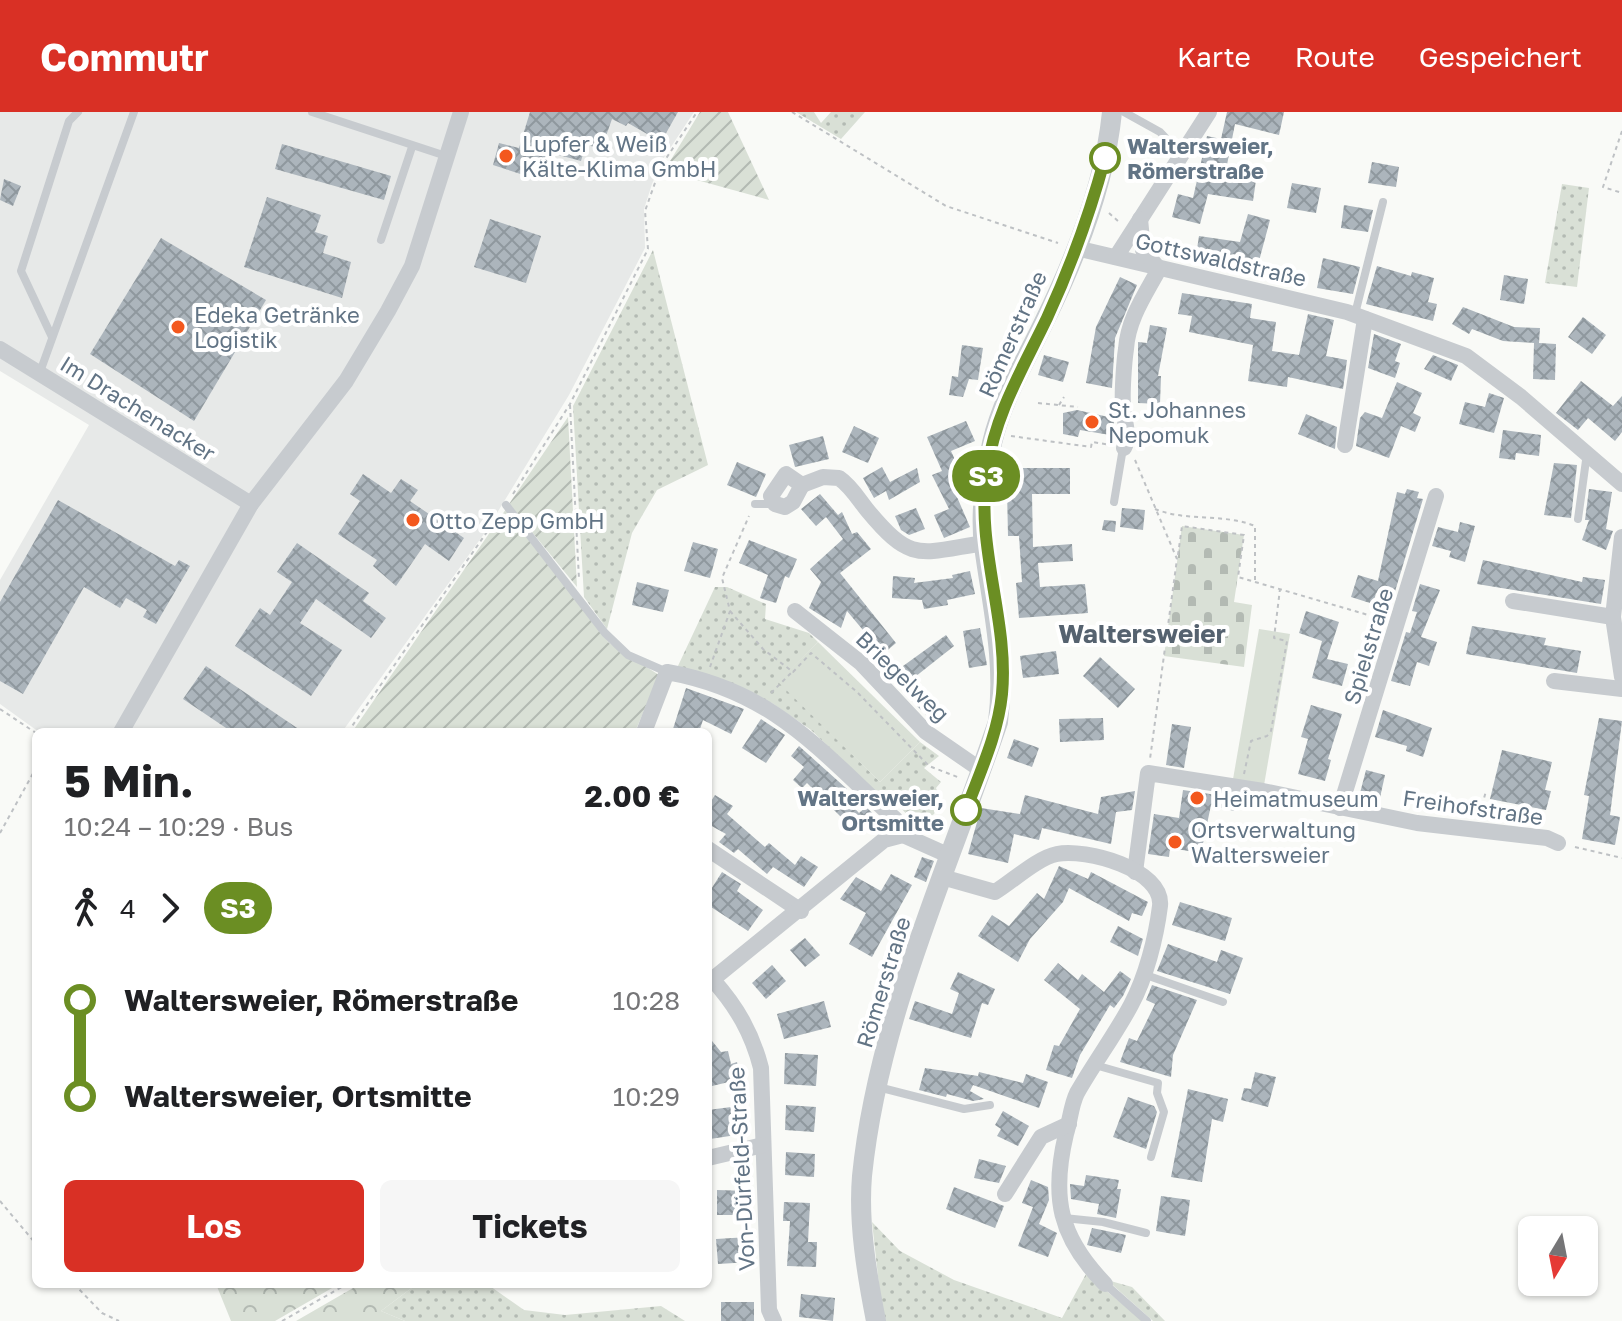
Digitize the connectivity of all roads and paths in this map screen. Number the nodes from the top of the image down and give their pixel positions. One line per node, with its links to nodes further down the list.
1 (78, 112): 22 (lane)
2 (134, 112): 22 (lane)
3 (312, 112): 11 (lane)
4 (461, 112): 13 (street)
5 (697, 112): 27 (path)
6 (792, 112): 18 (path)
7 (1112, 112): 18 (street, Römerstraße)
8 (1124, 112): 12 (lane)
9 (1209, 112): 12 (street)
10 (1622, 131): 14 (path)
11 (412, 147): 13 (lane); 17 (lane)
12 (1181, 154): 16 (street)
13 (446, 156): 37 (street)
14 (1622, 193)
15 (1383, 202): 21 (lane)
16 (1140, 219): 19 (street); 20 (street)
17 (381, 240)
18 (1076, 248): 19 (street, Gottswaldstraße); 30 (street, Römerstraße)
19 (1116, 257): 20 (street, Gottswaldstraße)
20 (1159, 269): 21 (street, Gottswaldstraße); 31 (street)
21 (1360, 317): 32 (street); 33 (street, Gottswaldstraße)
22 (52, 337): 24 (lane)
23 (0, 349): 24 (street, Im Drachenacker)
24 (40, 372): 37 (street, Im Drachenacker)
25 (1064, 397): 28 (path)
26 (1038, 403): 28 (path)
27 (570, 404): 40 (path); 48 (path)
28 (1059, 406): 29 (path)
29 (1078, 407)
30 (995, 432): 31 (path); 44 (street, Römerstraße)
31 (1126, 444): 36 (lane); 41 (path)
32 (1345, 445)
33 (1587, 452): 34 (street, Gottswaldstraße); 42 (lane)
34 (1622, 484)
35 (1436, 496): 53 (street, Spielstraße)
36 (1114, 502)
37 (251, 504): 62 (street)
38 (755, 504): 39 (lane); 50 (path)
39 (775, 504): 44 (street)
40 (506, 505): 48 (lane); 63 (path)
41 (1154, 509): 45 (path); 46 (path)
42 (1578, 519)
43 (1622, 537): 52 (street)
44 (984, 543): 68 (street, Römerstraße)
45 (1177, 559): 46 (path); 66 (path)
46 (1255, 581): 47 (path)
47 (1281, 588): 53 (path); 69 (path)
48 (580, 600): 54 (lane)
49 (1513, 601): 52 (street)
50 (730, 611): 55 (path); 57 (path)
51 (795, 611): 68 (street, Briegelweg)
52 (1613, 617): 56 (street)
53 (1399, 623): 71 (street, Spielstraße)
54 (667, 672): 57 (street); 64 (street)
55 (793, 672): 60 (path); 68 (path)
56 (1622, 677)
57 (704, 679): 60 (street)
58 (1554, 681): 59 (street)
59 (1622, 689)
60 (766, 706): 74 (street)
61 (0, 709): 65 (path)
62 (123, 728)
63 (351, 728)
64 (646, 728)
65 (32, 730)
66 (1148, 773): 69 (street, Freihofstraße); 79 (street)
67 (32, 775): 73 (path)
68 (978, 777): 77 (street, Römerstraße)
69 (1242, 787): 71 (street, Freihofstraße)
70 (1486, 791): 72 (path)
71 (1340, 808): 72 (street, Freihofstraße)
72 (1476, 830): 75 (street, Freihofstraße)
73 (0, 833)
74 (903, 835): 77 (street); 81 (street)
75 (1558, 843): 78 (path)
76 (712, 852): 81 (street)
77 (950, 856): 80 (street, Römerstraße)
78 (1622, 858)
79 (1135, 872): 80 (street); 82 (street)
80 (942, 877): 87 (street, Römerstraße)
81 (801, 911): 83 (street)
82 (1142, 974): 85 (lane); 86 (street)
83 (712, 980)
84 (712, 984): 90 (street, Von-Dürfeld-Straße)
85 (1223, 1002)
86 (1094, 1065): 89 (street); 92 (lane)
87 (878, 1087): 88 (lane); 104 (street, Römerstraße)
88 (990, 1105)
89 (1069, 1124): 93 (street); 95 (street)
90 (763, 1145): 91 (street); 103 (street, Von-Dürfeld-Straße)
91 (712, 1157)
92 (1151, 1157)
93 (1005, 1194)
94 (0, 1201): 97 (path)
95 (1063, 1218): 96 (lane); 98 (street)
96 (1146, 1233)
97 (32, 1239)
98 (1105, 1284): 105 (lane)
99 (78, 1288): 101 (path)
100 (340, 1288): 102 (path)
101 (119, 1321)
102 (282, 1321)
103 (774, 1321)
104 (876, 1321)
105 (1147, 1321)

